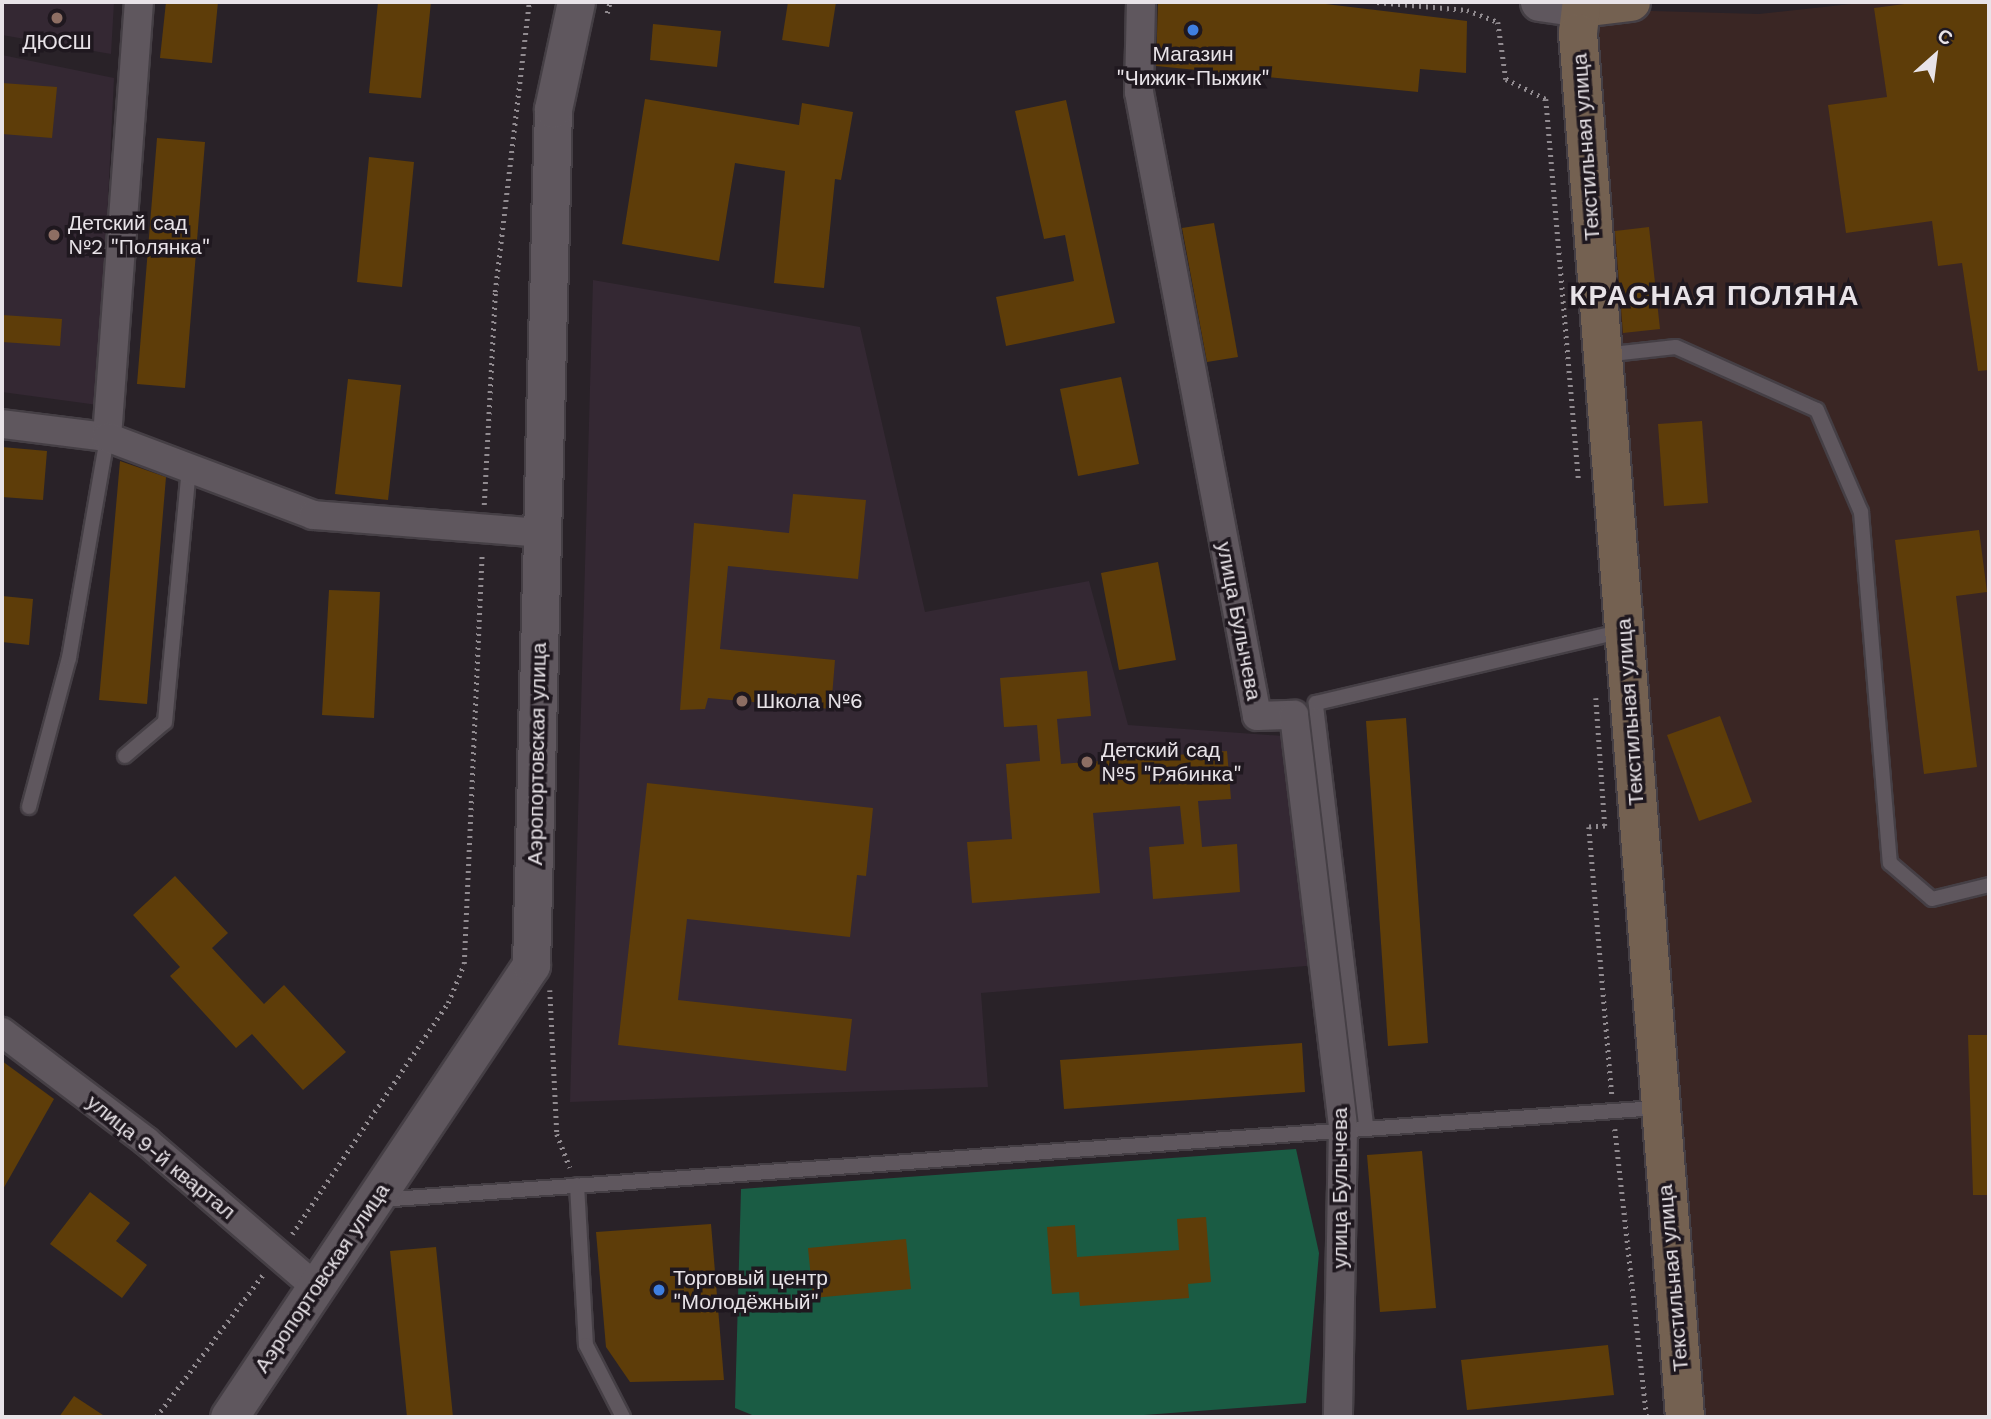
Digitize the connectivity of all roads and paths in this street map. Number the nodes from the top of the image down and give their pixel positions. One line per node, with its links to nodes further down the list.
1 (139, 2): 10 (street)
2 (529, 2): 12 (path)
3 (576, 2): 13 (street, Аэропортовская улица)
4 (1141, 2): 20 (street, улица Булычева)
5 (1539, 2): 7 (street)
6 (1631, 2): 7 (main road)
7 (1581, 8): 8 (main road, Текстильная улица)
8 (1602, 355): 14 (main road, Текстильная улица); 17 (lane)
9 (2, 424): 10 (street)
10 (107, 436): 11 (street); 16 (lane)
11 (189, 468): 12 (street); 15 (lane)
12 (483, 529): 13 (street); 23 (path)
13 (542, 533): 22 (street, Аэропортовская улица)
14 (1625, 631): 19 (main road, Текстильная улица); 20 (lane)
15 (125, 757)
16 (29, 807)
17 (1989, 885)
18 (2, 1032): 23 (street, улица 9-й квартал)
19 (1657, 1108): 20 (lane); 29 (main road, Текстильная улица)
20 (1355, 1126): 21 (lane); 28 (street, улица Булычева)
21 (577, 1185): 22 (lane); 27 (lane)
22 (374, 1200): 24 (street, Аэропортовская улица)
23 (278, 1255): 24 (street, улица 9-й квартал); 25 (path)
24 (316, 1287): 26 (street, Аэропортовская улица)
25 (156, 1417)
26 (229, 1417)
27 (623, 1417)
28 (1338, 1417)
29 (1685, 1417)

